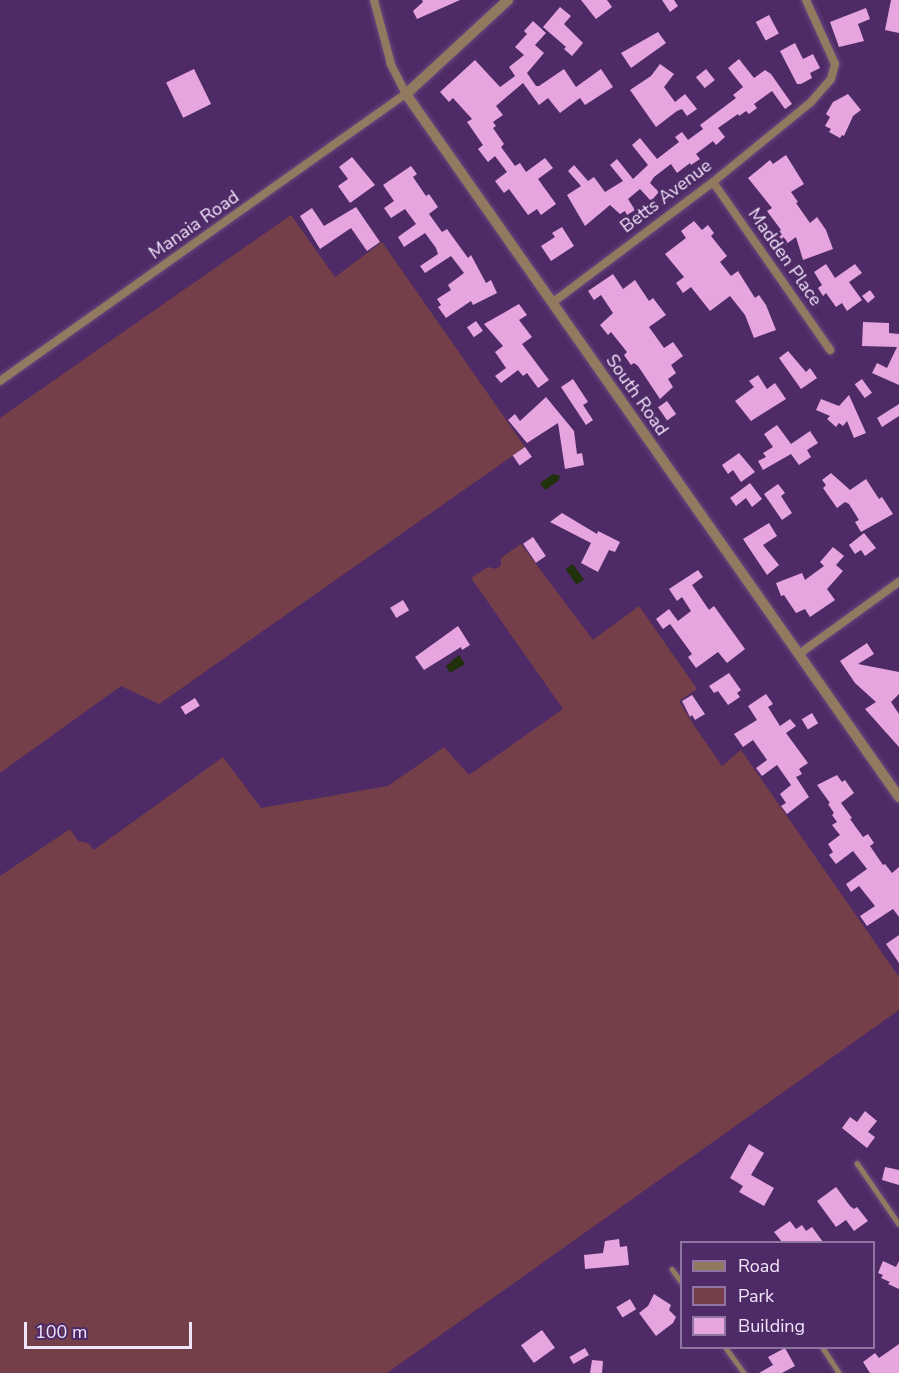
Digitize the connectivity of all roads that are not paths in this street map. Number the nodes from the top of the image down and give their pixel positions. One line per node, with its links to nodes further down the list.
1 (374, 0): 4 (street, South Road)
2 (508, 0): 4 (street)
3 (806, 0): 5 (street, Betts Avenue)
4 (406, 94): 6 (street, South Road); 8 (street, Manaia Road)
5 (713, 182): 6 (street, Betts Avenue); 7 (street, Madden Place)
6 (552, 303): 10 (street, South Road)
7 (830, 350)
8 (0, 381)
9 (899, 582): 10 (street)
10 (799, 654): 11 (street, South Road)
11 (899, 797)
12 (857, 1163): 13 (lane)
13 (899, 1224)
14 (672, 1269): 15 (lane)
15 (680, 1281)
16 (727, 1349): 18 (lane)
17 (824, 1349): 19 (lane)
18 (744, 1373)
19 (839, 1373)

